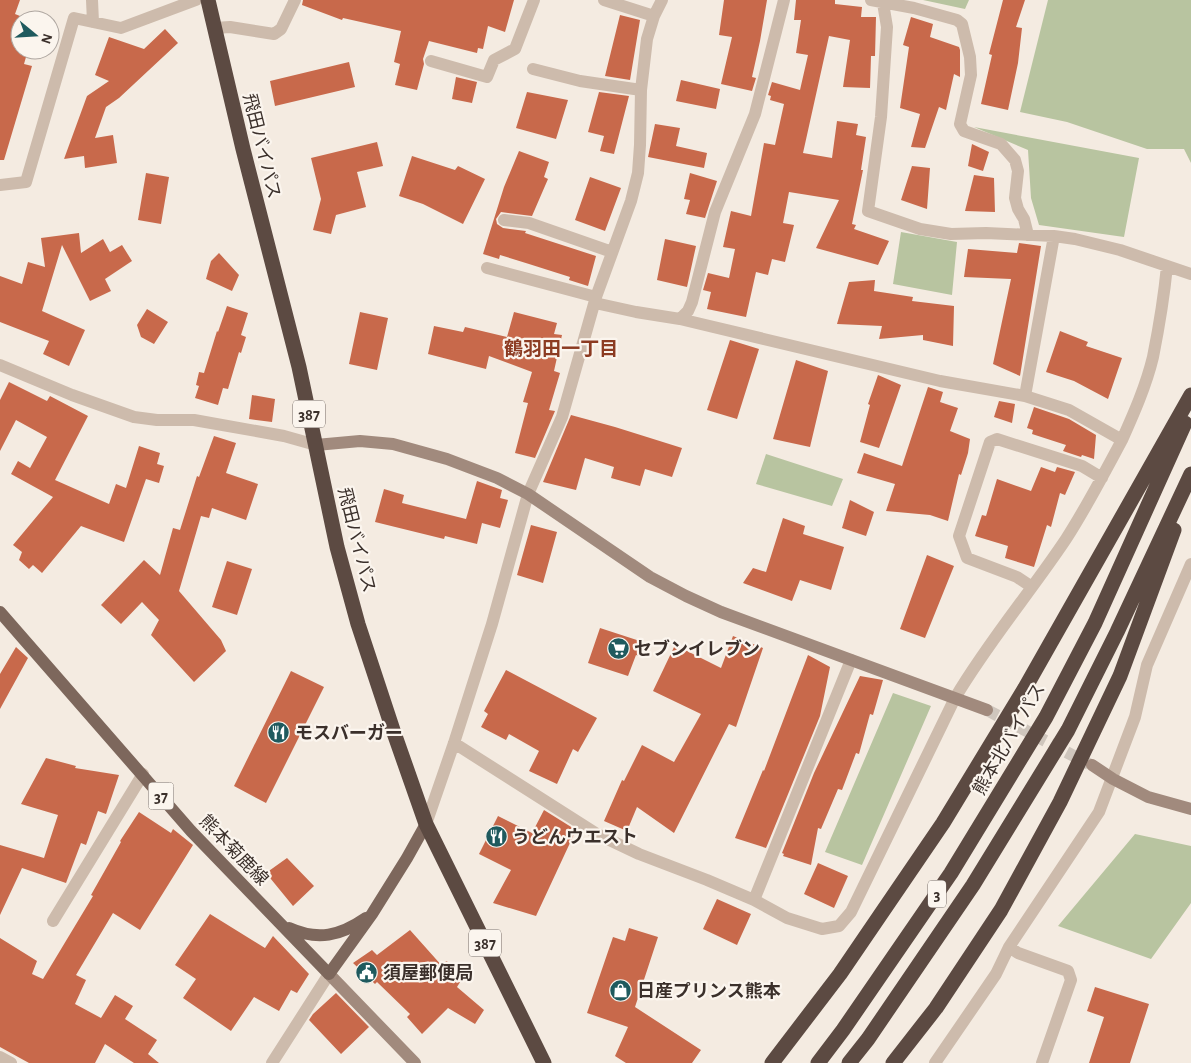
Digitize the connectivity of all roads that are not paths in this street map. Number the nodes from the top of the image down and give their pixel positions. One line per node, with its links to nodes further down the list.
1 (92, 0): 11 (street)
2 (196, 0): 11 (street)
3 (208, 0): 12 (highway, 飛田バイパス / 387)
4 (295, 0): 12 (street)
5 (534, 0): 13 (street)
6 (604, 0): 10 (street)
7 (662, 0): 10 (street)
8 (784, 0): 25 (street)
9 (877, 1): 18 (street); 18 (street)
10 (654, 16): 15 (street)
11 (93, 22): 16 (street)
12 (215, 28): 31 (highway, 飛田バイパス / 387)
13 (431, 62)
14 (533, 69): 15 (street)
15 (641, 90): 20 (street)
16 (0, 185)
17 (504, 220): 20 (street)
18 (1028, 235): 19 (street)
19 (1054, 236): 21 (street); 28 (street)
20 (612, 252): 24 (street)
21 (1167, 266): 23 (street); 30 (street)
22 (487, 268): 24 (street)
23 (1191, 274)
24 (596, 300): 25 (street); 35 (street)
25 (680, 320): 28 (street)
26 (0, 365): 31 (street)
27 (1191, 395): 59 (highway)
28 (1024, 396): 30 (street)
29 (1191, 410): 60 (highway, 熊本北バイパス / 3)
30 (1122, 440): 33 (street)
31 (316, 445): 35 (street); 47 (highway, 飛田バイパス / 387)
32 (1191, 474): 61 (highway, 3)
33 (1102, 478): 37 (street); 37 (street)
34 (1191, 479): 62 (highway)
35 (528, 494): 39 (street); 42 (street)
36 (1191, 564): 45 (street)
37 (1032, 587): 40 (street)
38 (0, 612): 44 (main road, 熊本菊鹿線 / 37)
39 (851, 660): 40 (street); 48 (street)
40 (955, 698): 41 (street); 48 (street)
41 (987, 710)
42 (454, 743): 47 (street); 48 (street)
43 (1092, 765): 45 (street)
44 (143, 774): 50 (street); 51 (main road, 熊本菊鹿線 / 37)
45 (1113, 779): 46 (street); 52 (street)
46 (1191, 809)
47 (426, 824): 49 (main road, 37); 58 (highway, 飛田バイパス / 387)
48 (754, 900)
49 (372, 914): 51 (main road, 37); 53 (main road, 37)
50 (53, 921)
51 (283, 926): 53 (main road, 熊本菊鹿線 / 37)
52 (1009, 947): 63 (street); 64 (street)
53 (329, 974): 56 (street); 57 (street)
54 (0, 1057): 55 (street)
55 (10, 1063)
56 (272, 1063)
57 (415, 1063)
58 (544, 1063)
59 (772, 1063)
60 (818, 1063)
61 (849, 1063)
62 (893, 1063)
63 (935, 1063)
64 (1042, 1063)

